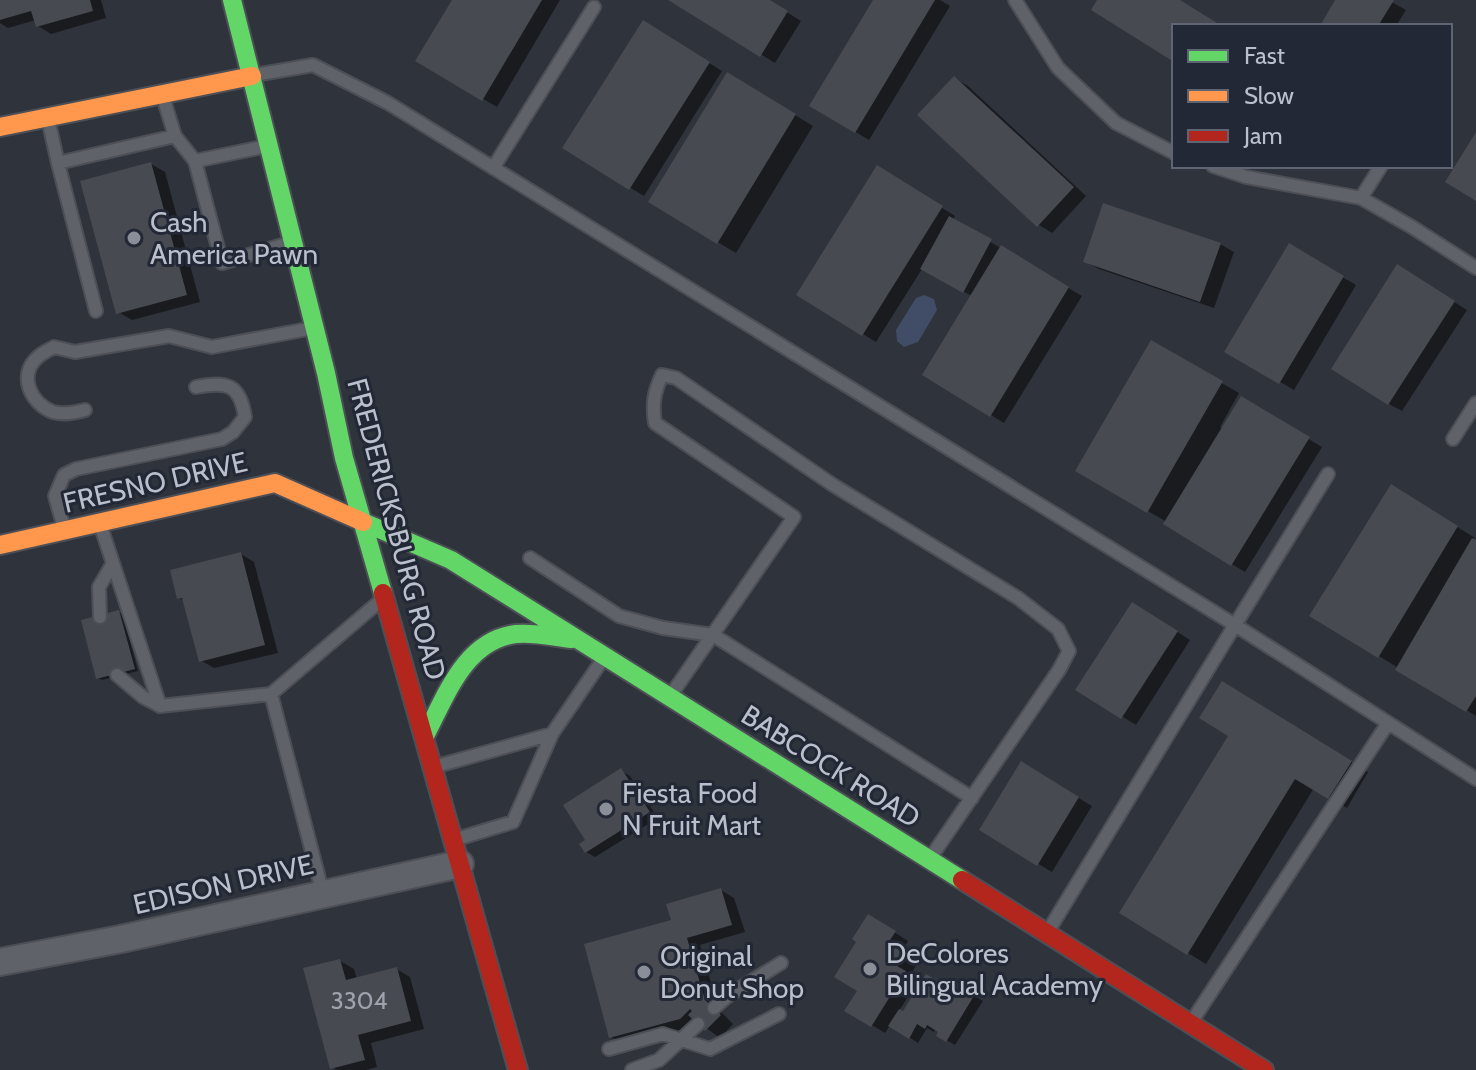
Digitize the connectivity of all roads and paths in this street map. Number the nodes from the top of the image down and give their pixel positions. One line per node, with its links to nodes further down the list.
1 (232, 0): 4 (main road, FREDERICKSBURG ROAD)
2 (1015, 0): 10 (lane)
3 (594, 7): 13 (lane)
4 (252, 76): 5 (main road); 9 (main road, FREDERICKSBURG ROAD); 13 (lane)
5 (162, 94): 6 (main road); 8 (lane)
6 (47, 118): 7 (main road); 12 (lane)
7 (0, 127)
8 (175, 136): 11 (lane); 12 (lane)
9 (270, 146): 11 (lane); 17 (main road, FREDERICKSBURG ROAD)
10 (1172, 152)
11 (195, 161): 17 (lane)
12 (58, 163): 19 (lane)
13 (493, 168): 34 (lane)
14 (1219, 168): 16 (lane)
15 (1380, 168): 16 (lane)
16 (1361, 198): 18 (lane)
17 (293, 242): 20 (main road, FREDERICKSBURG ROAD)
18 (1476, 268)
19 (96, 311)
20 (315, 327): 23 (lane); 26 (main road, FREDERICKSBURG ROAD)
21 (196, 387): 28 (lane)
22 (1476, 403): 24 (lane)
23 (85, 410)
24 (1453, 439)
25 (1328, 474): 34 (lane)
26 (363, 522): 27 (main road, FRESNO DRIVE); 32 (main road, FREDERICKSBURG ROAD); 36 (main road, BABCOCK ROAD)
27 (100, 523): 28 (main road, FRESNO DRIVE); 31 (lane)
28 (65, 531): 29 (main road, FRESNO DRIVE)
29 (0, 545)
30 (530, 558): 35 (lane)
31 (113, 563): 33 (lane); 41 (lane)
32 (385, 597): 39 (lane); 44 (main road, FREDERICKSBURG ROAD)
33 (100, 617)
34 (1235, 625): 42 (lane); 51 (lane)
35 (713, 635): 40 (lane); 47 (lane); 47 (lane)
36 (577, 639): 37 (main road, BABCOCK ROAD); 44 (main road)
37 (605, 657): 40 (main road, BABCOCK ROAD); 43 (lane)
38 (117, 675): 41 (lane)
39 (271, 694): 41 (lane); 50 (lane)
40 (670, 697): 49 (main road, BABCOCK ROAD)
41 (160, 706)
42 (1388, 723): 46 (lane); 57 (lane)
43 (552, 734): 45 (lane); 48 (lane)
44 (425, 736): 45 (main road, FREDERICKSBURG ROAD)
45 (433, 767): 48 (main road, FREDERICKSBURG ROAD)
46 (1476, 779)
47 (972, 798): 49 (lane)
48 (456, 852): 50 (street, EDISON DRIVE); 60 (main road, FREDERICKSBURG ROAD)
49 (929, 860): 51 (main road, BABCOCK ROAD)
50 (323, 894): 52 (street, EDISON DRIVE)
51 (1047, 934): 57 (main road, BABCOCK ROAD)
52 (0, 962)
53 (781, 963): 54 (lane)
54 (714, 1008)
55 (779, 1014): 58 (lane)
56 (698, 1024): 58 (lane)
57 (1190, 1024): 62 (main road, BABCOCK ROAD)
58 (680, 1040): 59 (lane); 61 (lane)
59 (609, 1049)
60 (518, 1070)
61 (632, 1070)
62 (1264, 1070)

